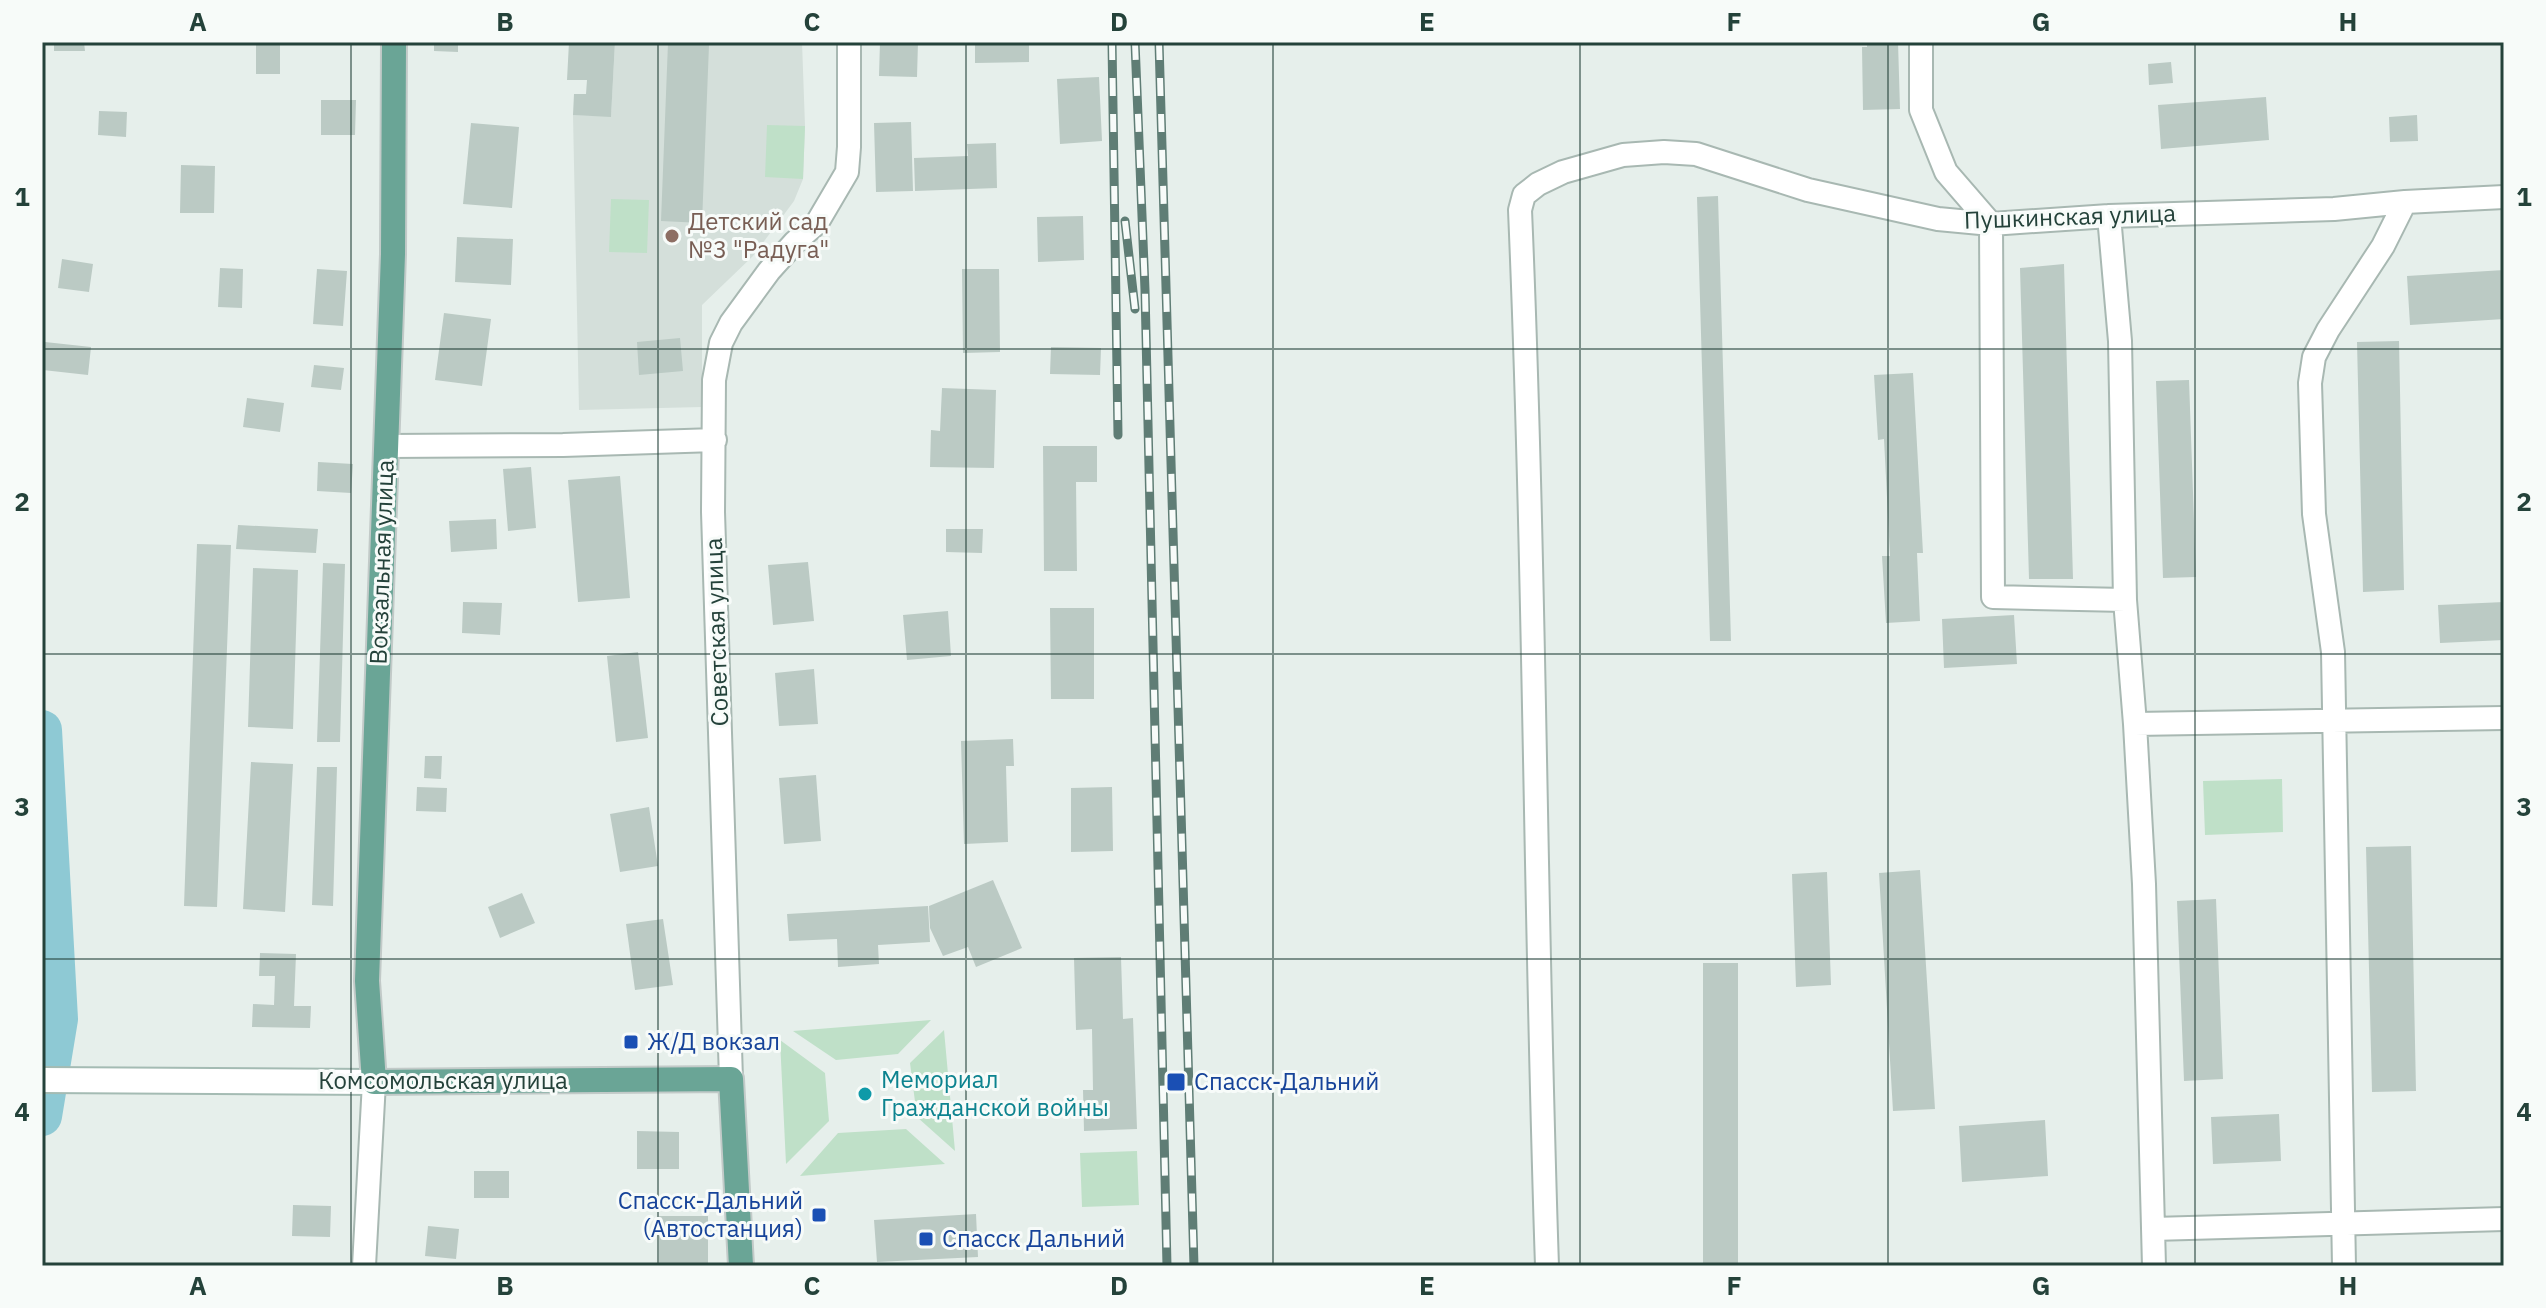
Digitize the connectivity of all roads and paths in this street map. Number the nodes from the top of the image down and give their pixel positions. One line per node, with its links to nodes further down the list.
1 (394, 42): 9 (main road, Вокзальная улица)
2 (849, 42): 8 (street, Советская улица)
3 (1921, 42): 7 (street)
4 (2504, 197): 5 (street, Пушкинская улица)
5 (2405, 202): 6 (street, Пушкинская улица); 12 (street)
6 (2109, 216): 7 (street, Пушкинская улица); 10 (street)
7 (1991, 224): 10 (street); 22 (street, Пушкинская улица)
8 (715, 440): 9 (street); 14 (street, Советская улица)
9 (387, 446): 16 (main road, Вокзальная улица)
10 (2125, 600): 13 (street)
11 (2504, 718): 12 (street)
12 (2334, 720): 13 (street); 18 (street)
13 (2135, 724): 19 (street)
14 (731, 1079): 16 (main road, Комсомольская улица); 21 (main road, Советская улица)
15 (42, 1080): 16 (main road, Комсомольская улица)
16 (374, 1082): 20 (street)
17 (2504, 1219): 18 (street)
18 (2344, 1223): 19 (street); 24 (street)
19 (2153, 1229): 23 (street)
20 (364, 1266)
21 (741, 1266)
22 (1547, 1266)
23 (2154, 1266)
24 (2344, 1266)

